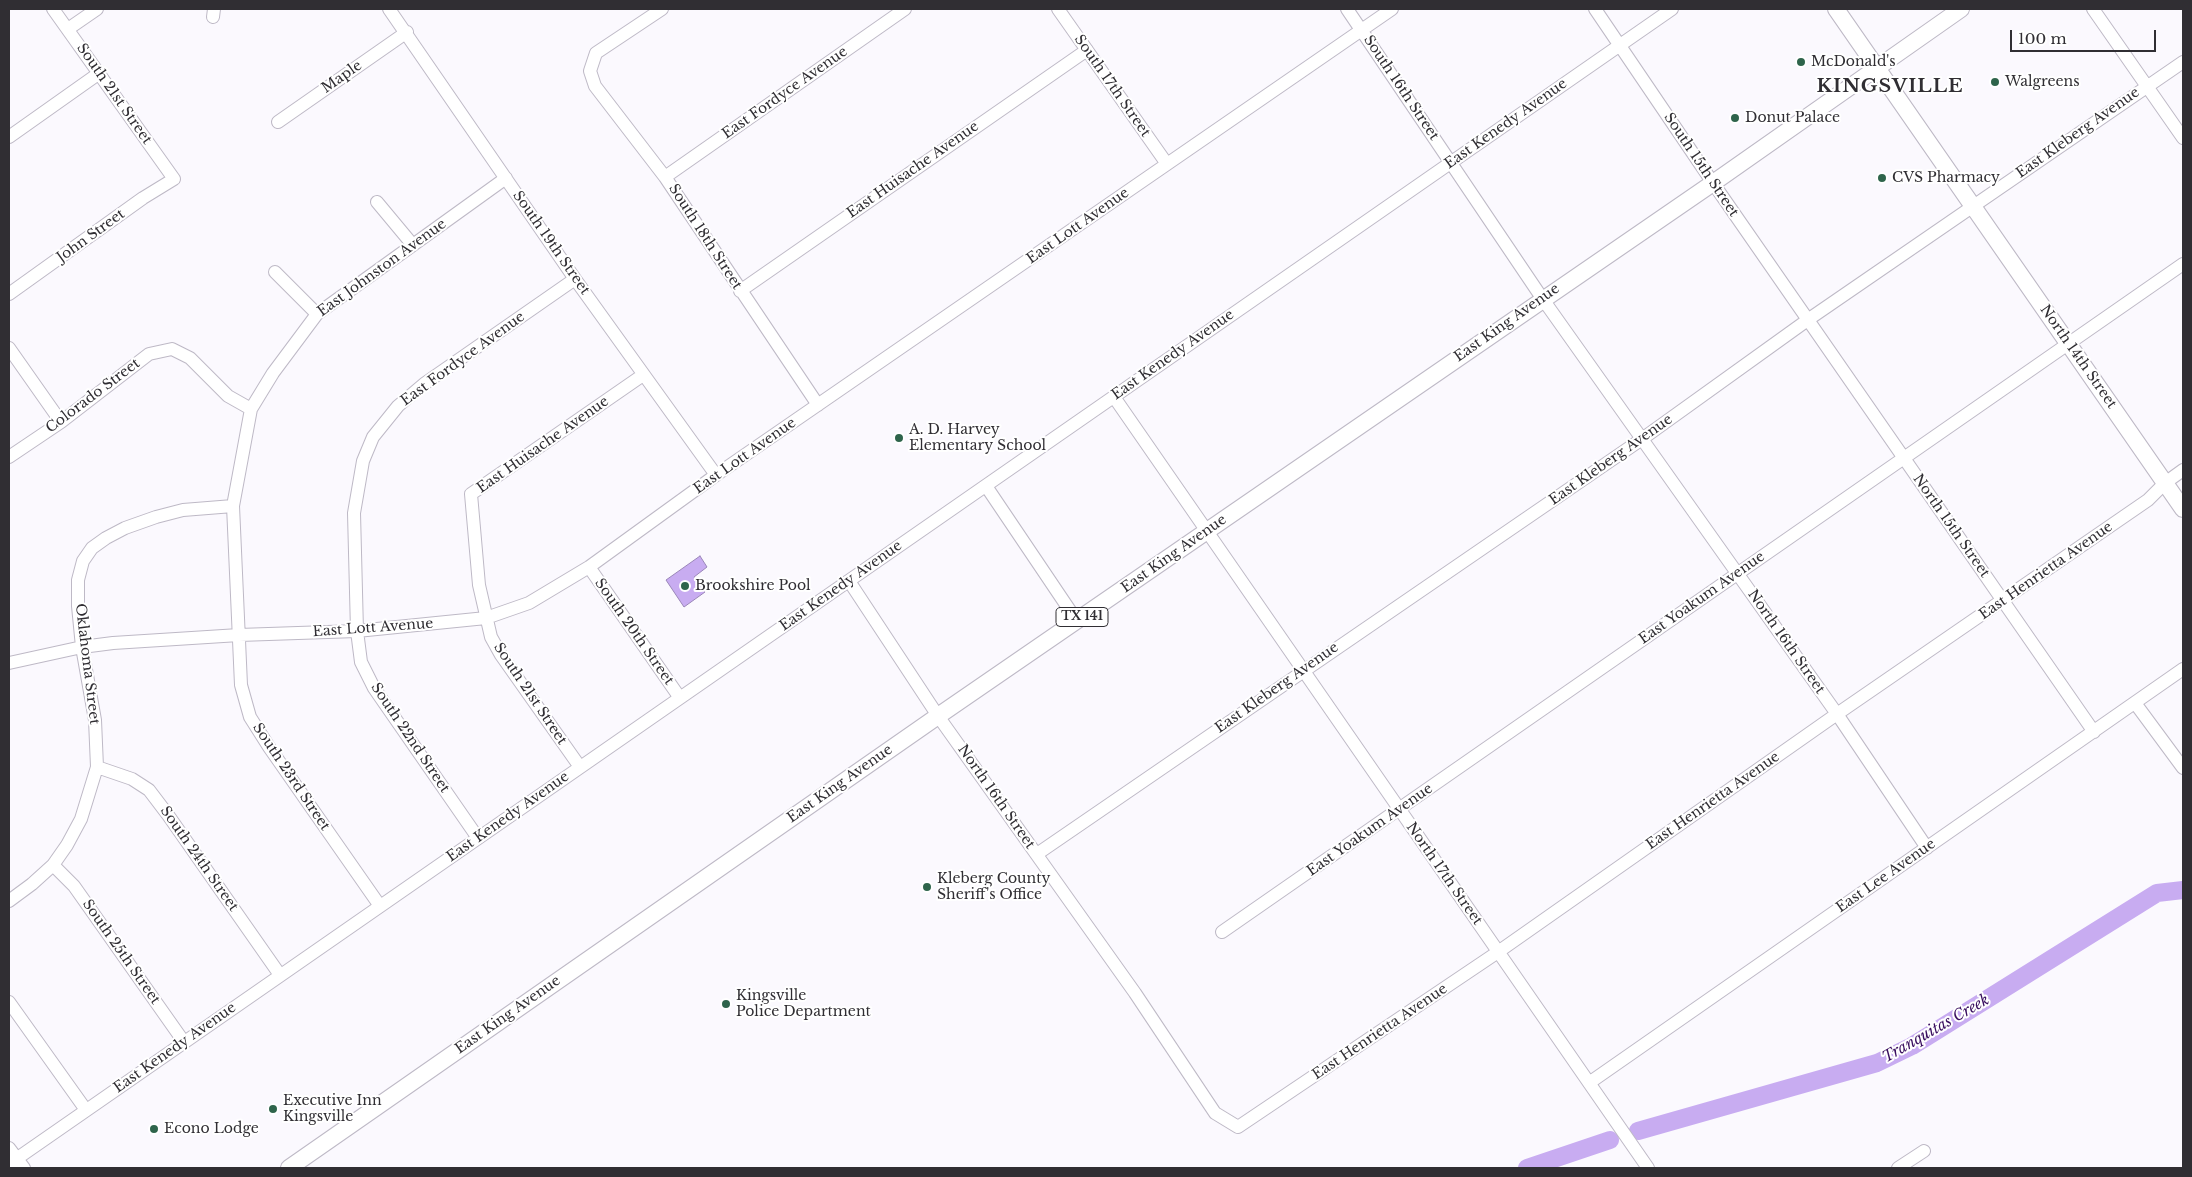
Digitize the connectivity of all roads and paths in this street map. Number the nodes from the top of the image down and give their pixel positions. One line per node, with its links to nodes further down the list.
1 (53, 9): 14 (street, South 21st Street)
2 (97, 9): 14 (street)
3 (389, 9): 16 (street, South 19th Street)
4 (662, 9): 28 (street, South 18th Street)
5 (905, 9): 28 (street, East Fordyce Avenue)
6 (1058, 9): 18 (street, South 17th Street)
7 (1348, 9): 15 (street, South 16th Street)
8 (1392, 9): 15 (street, East Lott Avenue)
9 (1595, 9): 17 (street, South 15th Street)
10 (1672, 9): 17 (street, East Kenedy Avenue)
11 (1836, 9): 20 (main road, North 14th Street)
12 (1961, 9): 20 (main road, East King Avenue / TX 141)
13 (2093, 9): 22 (street)
14 (68, 29): 21 (street, South 21st Street)
15 (1362, 30): 26 (street, South 16th Street); 27 (street, East Lott Avenue)
16 (406, 32): 23 (street, Maple); 29 (street, South 19th Street)
17 (1620, 45): 26 (street, East Kenedy Avenue); 31 (street, South 15th Street)
18 (1087, 50): 27 (street, South 17th Street); 38 (street, East Huisache Avenue)
19 (2183, 62): 22 (street, East Kleberg Avenue)
20 (1877, 67): 31 (main road, East King Avenue / TX 141); 33 (main road, North 14th Street)
21 (98, 74): 24 (street); 30 (street, South 21st Street)
22 (2147, 86): 25 (street); 33 (street, East Kleberg Avenue)
23 (278, 122)
24 (9, 137)
25 (2183, 138)
26 (1451, 162): 40 (street, South 16th Street); 46 (street, East Kenedy Avenue)
27 (1167, 164): 47 (street, East Lott Avenue)
28 (665, 177): 38 (street, South 18th Street)
29 (506, 178): 34 (street, East Johnston Avenue); 37 (street, South 19th Street)
30 (174, 179): 39 (street, John Street)
31 (1713, 183): 40 (main road, East King Avenue / TX 141); 42 (street, South 15th Street)
32 (378, 202): 34 (street)
33 (1974, 206): 42 (street, East Kleberg Avenue); 43 (main road, North 14th Street)
34 (412, 244): 41 (street, East Johnston Avenue)
35 (2183, 264): 43 (street, East Yoakum Avenue)
36 (275, 272): 41 (street)
37 (575, 278): 45 (street, South 19th Street); 66 (street, East Fordyce Avenue)
38 (740, 291): 47 (street, South 18th Street)
39 (9, 294)
40 (1542, 298): 50 (street, South 16th Street); 59 (main road, East King Avenue / TX 141)
41 (317, 314): 48 (street, East Johnston Avenue)
42 (1809, 319): 50 (street, East Kleberg Avenue); 52 (street, North 15th Street)
43 (2069, 344): 52 (street, East Yoakum Avenue); 55 (main road, North 14th Street)
44 (9, 348): 49 (street)
45 (644, 375): 54 (street, South 19th Street); 64 (street, East Huisache Avenue)
46 (1114, 397): 56 (street, East Kenedy Avenue); 59 (street)
47 (818, 405): 54 (street, East Lott Avenue)
48 (251, 409): 49 (street, Colorado Street); 57 (street, East Johnston Avenue)
49 (62, 422): 51 (street, Colorado Street)
50 (1642, 439): 61 (street, North 16th Street); 71 (street, East Kleberg Avenue)
51 (9, 457)
52 (1903, 458): 61 (street, East Yoakum Avenue); 63 (street, North 15th Street)
53 (2183, 470): 55 (street, East Henrietta Avenue)
54 (716, 475): 60 (street, East Lott Avenue)
55 (2165, 483): 58 (main road, North 14th Street); 63 (street, East Henrietta Avenue)
56 (986, 486): 62 (street, East Kenedy Avenue); 65 (street)
57 (233, 506): 67 (street, East Johnston Avenue); 68 (street, Oklahoma Street)
58 (2183, 509)
59 (1207, 531): 65 (main road, East King Avenue / TX 141); 71 (street, North 17th Street)
60 (589, 567): 64 (street, East Lott Avenue); 72 (street, South 20th Street)
61 (1737, 573): 74 (street, North 16th Street); 80 (street, East Yoakum Avenue)
62 (849, 581): 72 (street, East Kenedy Avenue); 75 (street, North 16th Street)
63 (2004, 601): 74 (street, East Henrietta Avenue); 76 (street, North 15th Street)
64 (486, 618): 66 (street, East Lott Avenue); 78 (street, South 21st Street)
65 (1077, 621): 75 (main road, East King Avenue / TX 141)
66 (357, 631): 67 (street, East Lott Avenue); 81 (street, South 22nd Street)
67 (239, 635): 68 (street, East Lott Avenue); 86 (street, South 23rd Street)
68 (82, 647): 69 (street, East Lott Avenue); 77 (street, Oklahoma Street)
69 (9, 663)
70 (2183, 669): 73 (street, East Lee Avenue)
71 (1302, 671): 80 (street, North 17th Street); 83 (street, East Kleberg Avenue)
72 (680, 698): 78 (street, East Kenedy Avenue)
73 (2135, 703): 76 (street, East Lee Avenue); 79 (street)
74 (1837, 714): 82 (street, North 16th Street); 88 (street, East Henrietta Avenue)
75 (938, 716): 83 (street, North 16th Street); 97 (main road, East King Avenue / TX 141)
76 (2094, 732): 82 (street, East Lee Avenue)
77 (97, 767): 84 (street, Oklahoma Street); 89 (street, South 24th Street)
78 (580, 768): 81 (street, East Kenedy Avenue)
79 (2183, 768)
80 (1400, 809): 87 (street, East Yoakum Avenue); 88 (street, North 17th Street)
81 (478, 838): 86 (street, East Kenedy Avenue)
82 (1927, 848): 92 (street, East Lee Avenue)
83 (1036, 854): 94 (street, North 16th Street)
84 (53, 865): 85 (street, Oklahoma Street); 91 (street, South 25th Street)
85 (9, 901)
86 (380, 906): 89 (street, East Kenedy Avenue)
87 (1222, 932)
88 (1498, 952): 92 (street, North 17th Street); 94 (street, East Henrietta Avenue)
89 (280, 975): 91 (street, East Kenedy Avenue)
90 (9, 1002): 93 (street)
91 (184, 1042): 93 (street, East Kenedy Avenue)
92 (1589, 1083): 98 (street, North 17th Street)
93 (86, 1110): 96 (street, East Kenedy Avenue)
94 (1238, 1127)
95 (1924, 1151): 99 (street)
96 (15, 1160)
97 (289, 1168)
98 (1648, 1168)
99 (1898, 1168)

